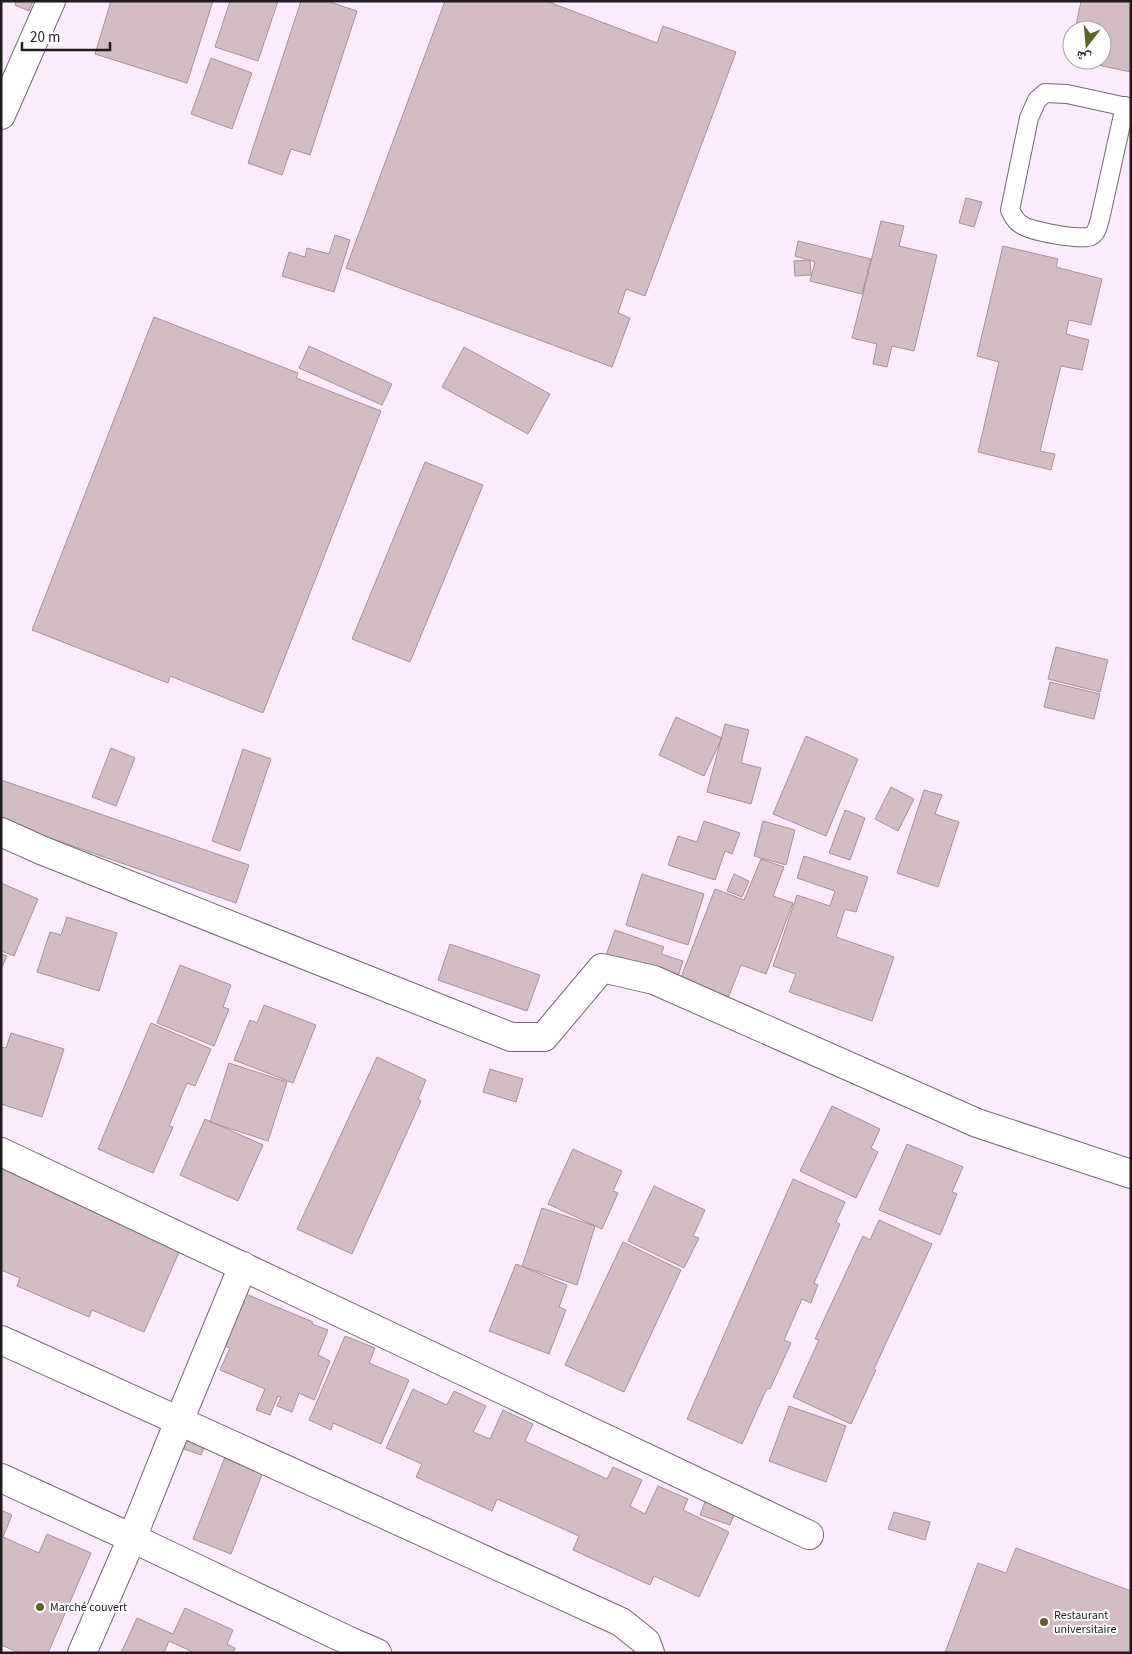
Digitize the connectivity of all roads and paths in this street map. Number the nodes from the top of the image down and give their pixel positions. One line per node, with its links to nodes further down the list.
1 (51, 1): 3 (street)
2 (1128, 107): 2 (lane)
3 (1, 114)
4 (1, 832): 6 (street)
5 (1, 1152): 7 (street)
6 (1131, 1174)
7 (243, 1266): 9 (street); 11 (street)
8 (1, 1340): 9 (street)
9 (179, 1420): 12 (street); 15 (street)
10 (1, 1478): 12 (street)
11 (809, 1535)
12 (132, 1538): 13 (street); 14 (street)
13 (82, 1653)
14 (377, 1653)
15 (650, 1653)

